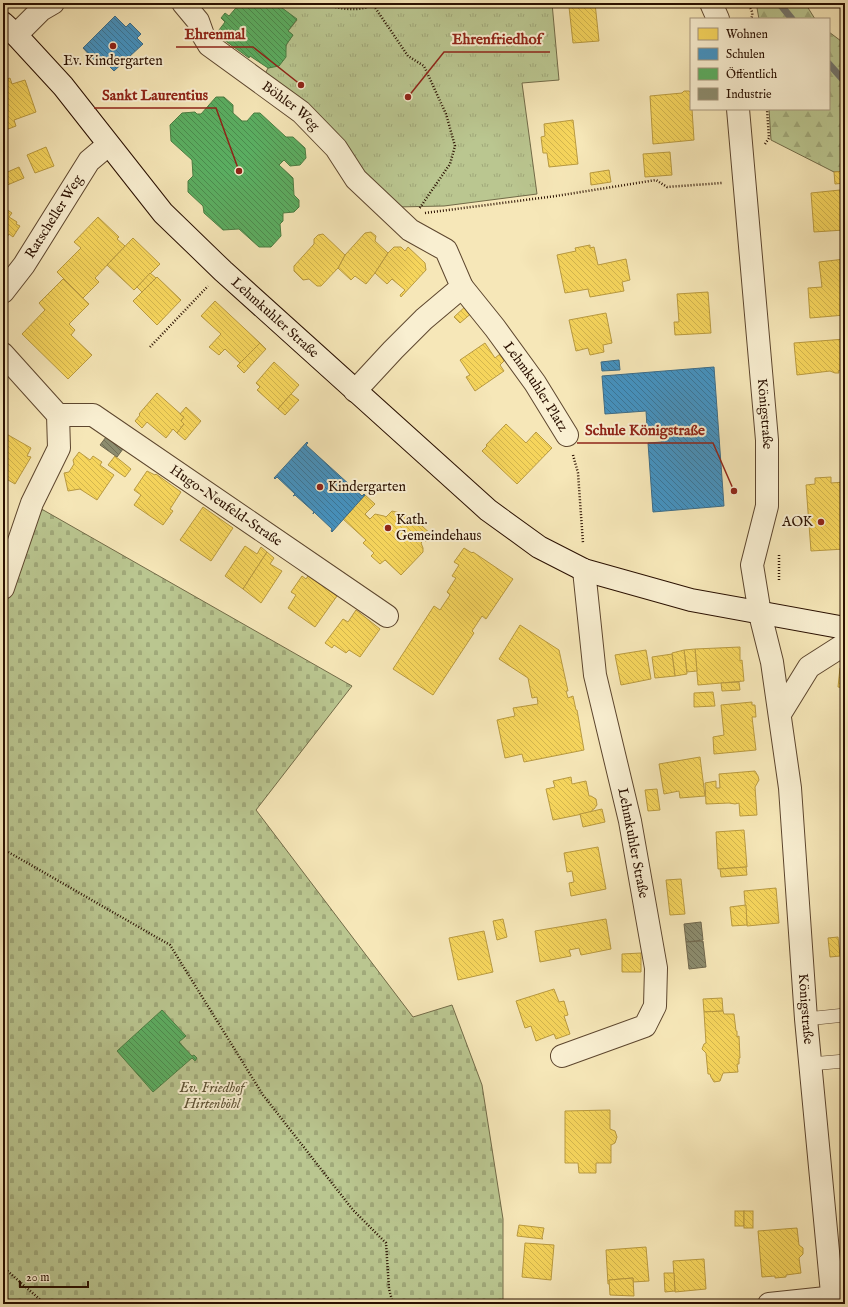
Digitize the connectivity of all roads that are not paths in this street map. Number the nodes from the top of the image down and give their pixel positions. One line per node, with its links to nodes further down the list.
1 (53, 3): 5 (street)
2 (183, 3): 8 (street, Böhler Weg)
3 (711, 3): 4 (street)
4 (718, 18)
5 (10, 29): 7 (street, Lehmkuhler Straße)
6 (738, 110): 17 (street, Königstraße)
7 (108, 145): 10 (street, Ratscheller Weg); 12 (street, Lehmkuhler Straße)
8 (407, 220): 9 (street, Lehmkuhler Platz)
9 (462, 287): 12 (street); 14 (street, Lehmkuhler Platz)
10 (3, 292)
11 (3, 354): 13 (street)
12 (355, 391): 15 (street, Lehmkuhler Straße)
13 (58, 415): 16 (street); 18 (street, Hugo-Neufeld-Straße)
14 (567, 435)
15 (584, 570): 17 (street, Lehmkuhler Straße); 24 (street, Lehmkuhler Straße)
16 (3, 588)
17 (760, 614): 19 (street, Lehmkuhler Straße); 21 (street, Königstraße)
18 (387, 616)
19 (845, 628)
20 (845, 644): 21 (street)
21 (780, 714): 23 (street, Königstraße)
22 (845, 1015): 23 (lane)
23 (806, 1019): 26 (street, Königstraße)
24 (562, 1056)
25 (845, 1061): 26 (lane)
26 (810, 1064): 27 (street, Königstraße)
27 (837, 1299): 28 (street)
28 (769, 1304)

